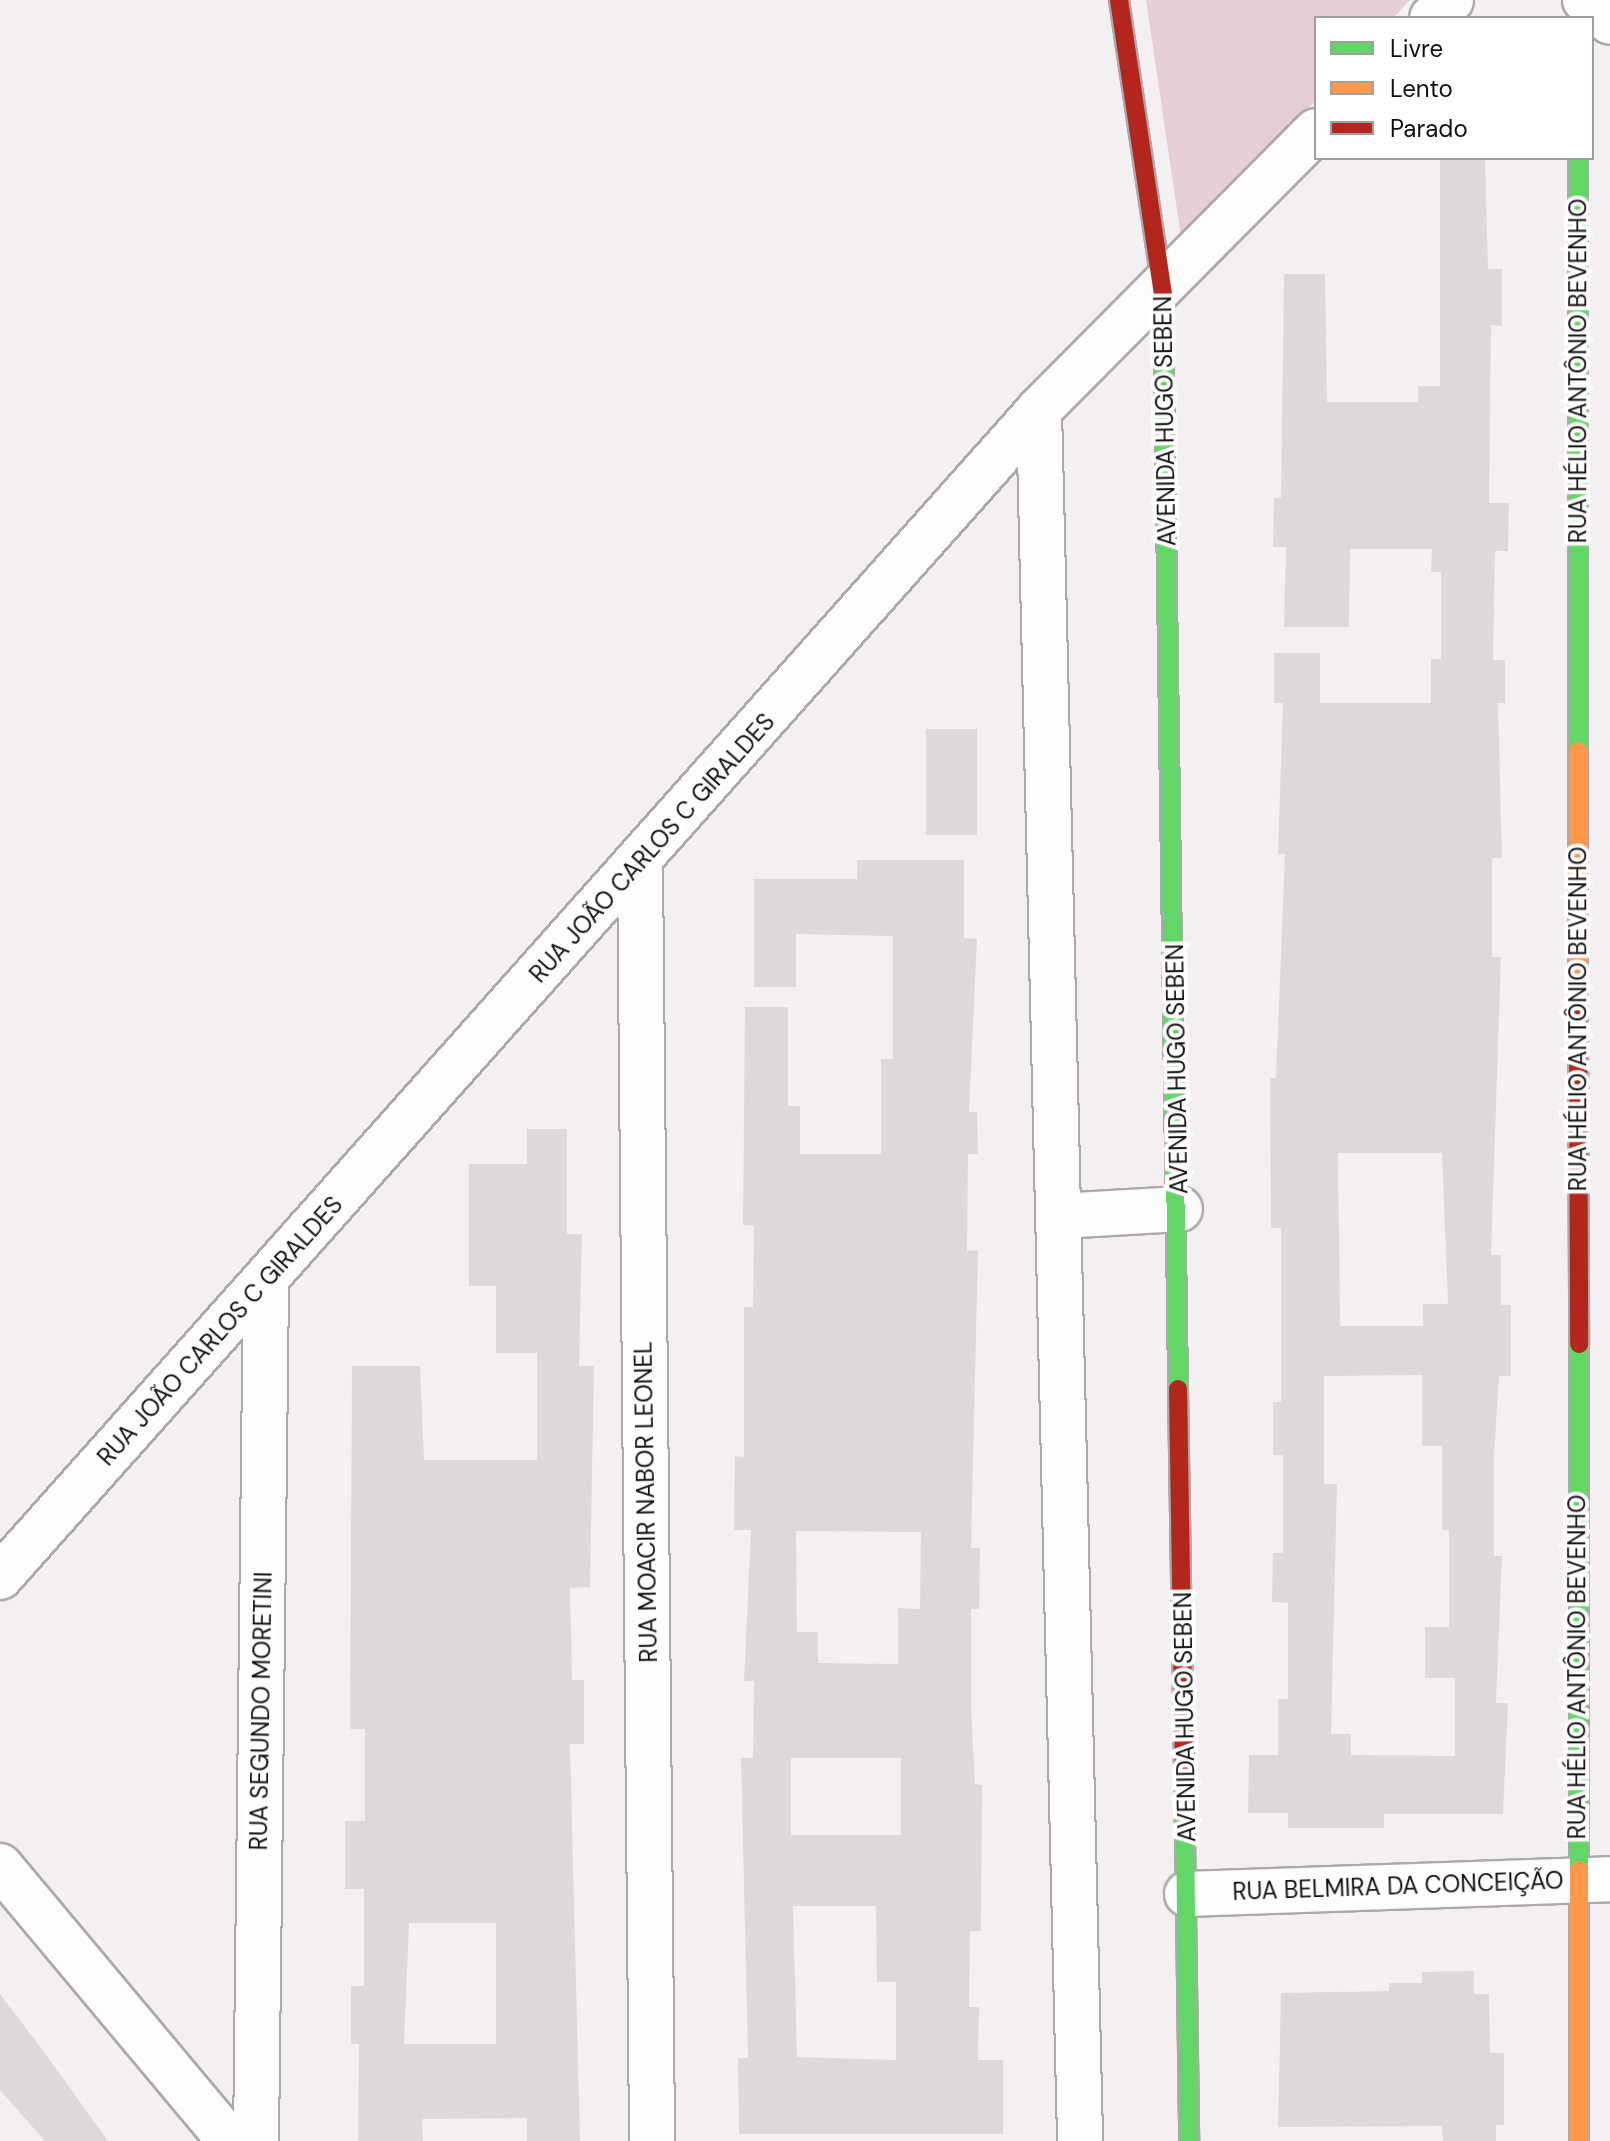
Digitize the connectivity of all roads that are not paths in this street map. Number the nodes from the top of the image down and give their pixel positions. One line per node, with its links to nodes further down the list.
1 (1119, 0): 8 (street, AVENIDA HUGO SEBEN)
2 (1451, 0): 4 (street)
3 (1585, 0): 5 (street)
4 (1434, 16)
5 (1610, 22)
6 (1314, 133): 8 (street, RUA JOÃO CARLOS C GIRALDES)
7 (1578, 160): 16 (street, RUA HÉLIO ANTÔNIO BEVENHO)
8 (1163, 280): 9 (street, RUA JOÃO CARLOS C GIRALDES); 11 (street, AVENIDA HUGO SEBEN)
9 (1039, 410): 10 (street, RUA JOÃO CARLOS C GIRALDES); 12 (street)
10 (640, 863): 13 (street, RUA JOÃO CARLOS C GIRALDES); 20 (street, RUA MOACIR NABOR LEONEL)
11 (1180, 1209): 12 (street); 17 (street, AVENIDA HUGO SEBEN)
12 (1060, 1216): 21 (street)
13 (266, 1281): 14 (street, RUA JOÃO CARLOS C GIRALDES); 19 (street, RUA SEGUNDO MORETINI)
14 (0, 1577)
15 (0, 1866): 18 (street)
16 (1594, 1879): 17 (street, RUA BELMIRA DA CONCEIÇÃO); 23 (street, RUA HÉLIO ANTÔNIO BEVENHO)
17 (1187, 1894): 22 (street, AVENIDA HUGO SEBEN)
18 (230, 2141)
19 (256, 2141)
20 (652, 2141)
21 (1080, 2141)
22 (1189, 2141)
23 (1579, 2141)

